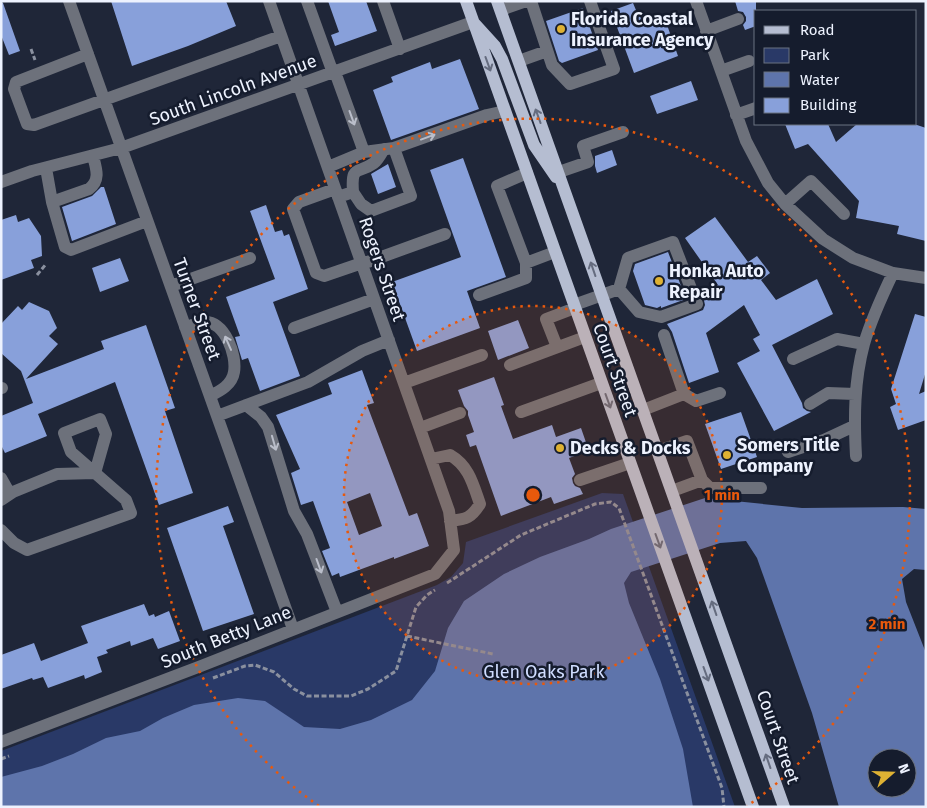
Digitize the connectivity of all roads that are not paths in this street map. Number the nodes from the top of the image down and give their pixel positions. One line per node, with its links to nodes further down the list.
1 (69, 1): 17 (street, Turner Street)
2 (269, 1): 14 (street, Rogers Street)
3 (307, 1): 21 (street)
4 (383, 1): 15 (street)
5 (466, 1): 12 (main road, Court Street)
6 (526, 1): 10 (street)
7 (531, 1): 16 (street)
8 (590, 1): 16 (street)
9 (696, 1): 13 (street)
10 (496, 4): 18 (main road, Court Street)
11 (738, 19): 13 (street)
12 (473, 22): 15 (street, South Lincoln Avenue); 25 (main road, Court Street, one-way to 25); 39 (main road)
13 (706, 31): 20 (street)
14 (281, 36): 22 (street, Rogers Street); 23 (street)
15 (400, 49): 21 (street, South Lincoln Avenue)
16 (547, 51): 18 (street)
17 (88, 54): 23 (street, Turner Street); 23 (street)
18 (519, 61): 34 (main road, Court Street, one-way to 18)
19 (749, 61): 20 (street)
20 (721, 71): 26 (street)
21 (334, 73): 22 (street, South Lincoln Avenue); 30 (street, one-way to 30)
22 (299, 85): 28 (street, South Lincoln Avenue); 32 (street, Rogers Street)
23 (104, 99): 28 (street, Turner Street)
24 (754, 109): 26 (street)
25 (504, 111): 29 (street, one-way to 25); 35 (main road, Court Street)
26 (736, 114): 41 (street)
27 (623, 132): 34 (street)
28 (121, 148): 31 (street, South Lincoln Avenue); 43 (street, Turner Street)
29 (389, 149): 30 (street); 37 (street); 37 (street)
30 (364, 152): 32 (street)
31 (93, 156): 33 (street, South Lincoln Avenue); 40 (street)
32 (328, 166): 38 (street, Rogers Street)
33 (46, 168): 36 (street, South Lincoln Avenue); 40 (street)
34 (559, 172): 39 (main road, Court Street)
35 (527, 173): 45 (main road, Court Street); 47 (street)
36 (1, 182)
37 (353, 192): 38 (street)
38 (337, 193): 48 (street, Rogers Street); 48 (street)
39 (567, 194): 53 (main road, Court Street, one-way to 39)
40 (52, 202): 43 (street)
41 (784, 204): 42 (street); 49 (street)
42 (844, 214)
43 (147, 221): 51 (street, Turner Street)
44 (445, 234): 48 (street)
45 (555, 252): 47 (street); 56 (main road, Court Street)
46 (250, 258): 51 (street)
47 (526, 263): 54 (street)
48 (362, 264): 55 (street, Rogers Street)
49 (893, 273): 50 (street); 62 (street)
50 (926, 278)
51 (171, 286): 57 (street, Turner Street)
52 (619, 289): 52 (street); 53 (street)
53 (602, 294): 56 (street); 75 (main road, Court Street)
54 (479, 295)
55 (374, 299): 58 (street); 61 (street, Rogers Street)
56 (574, 307): 60 (main road, Court Street); 63 (street)
57 (185, 327): 72 (street, Turner Street); 72 (street, one-way to 57)
58 (294, 328)
59 (664, 335): 70 (street)
60 (585, 337): 63 (street); 68 (main road, Court Street)
61 (389, 340): 67 (street, Rogers Street); 74 (street)
62 (864, 344): 65 (street); 71 (street)
63 (557, 348): 66 (street)
64 (482, 355): 67 (street)
65 (793, 359)
66 (510, 365)
67 (404, 383): 80 (street, Rogers Street)
68 (601, 383): 76 (street); 85 (main road, Court Street, one-way to 85)
69 (720, 393): 70 (street)
70 (684, 394): 75 (street)
71 (855, 394): 73 (street); 79 (street)
72 (210, 396): 78 (street, Turner Street)
73 (810, 404)
74 (246, 405): 78 (street); 95 (street, one-way to 95)
75 (643, 410): 81 (main road, Court Street)
76 (521, 412)
77 (460, 413): 80 (street)
78 (217, 416): 96 (street, Turner Street)
79 (854, 426): 82 (street); 83 (street)
80 (420, 428): 84 (street, Rogers Street)
81 (658, 451): 88 (street); 90 (main road, Court Street)
82 (788, 452)
83 (856, 456)
84 (431, 459): 92 (street, Rogers Street); 92 (street)
85 (630, 463): 87 (street); 98 (main road, Court Street, one-way to 98)
86 (1, 478): 91 (street)
87 (580, 480)
88 (702, 480): 89 (street); 90 (street)
89 (761, 488)
90 (673, 494): 99 (main road, Court Street, one-way to 90)
91 (6, 497): 93 (street)
92 (450, 521): 94 (street, Rogers Street)
93 (1, 530)
94 (454, 550): 95 (street, South Betty Lane)
95 (337, 612): 96 (street, South Betty Lane)
96 (293, 629): 97 (street, South Betty Lane)
97 (1, 742)
98 (753, 807)
99 (784, 807)

